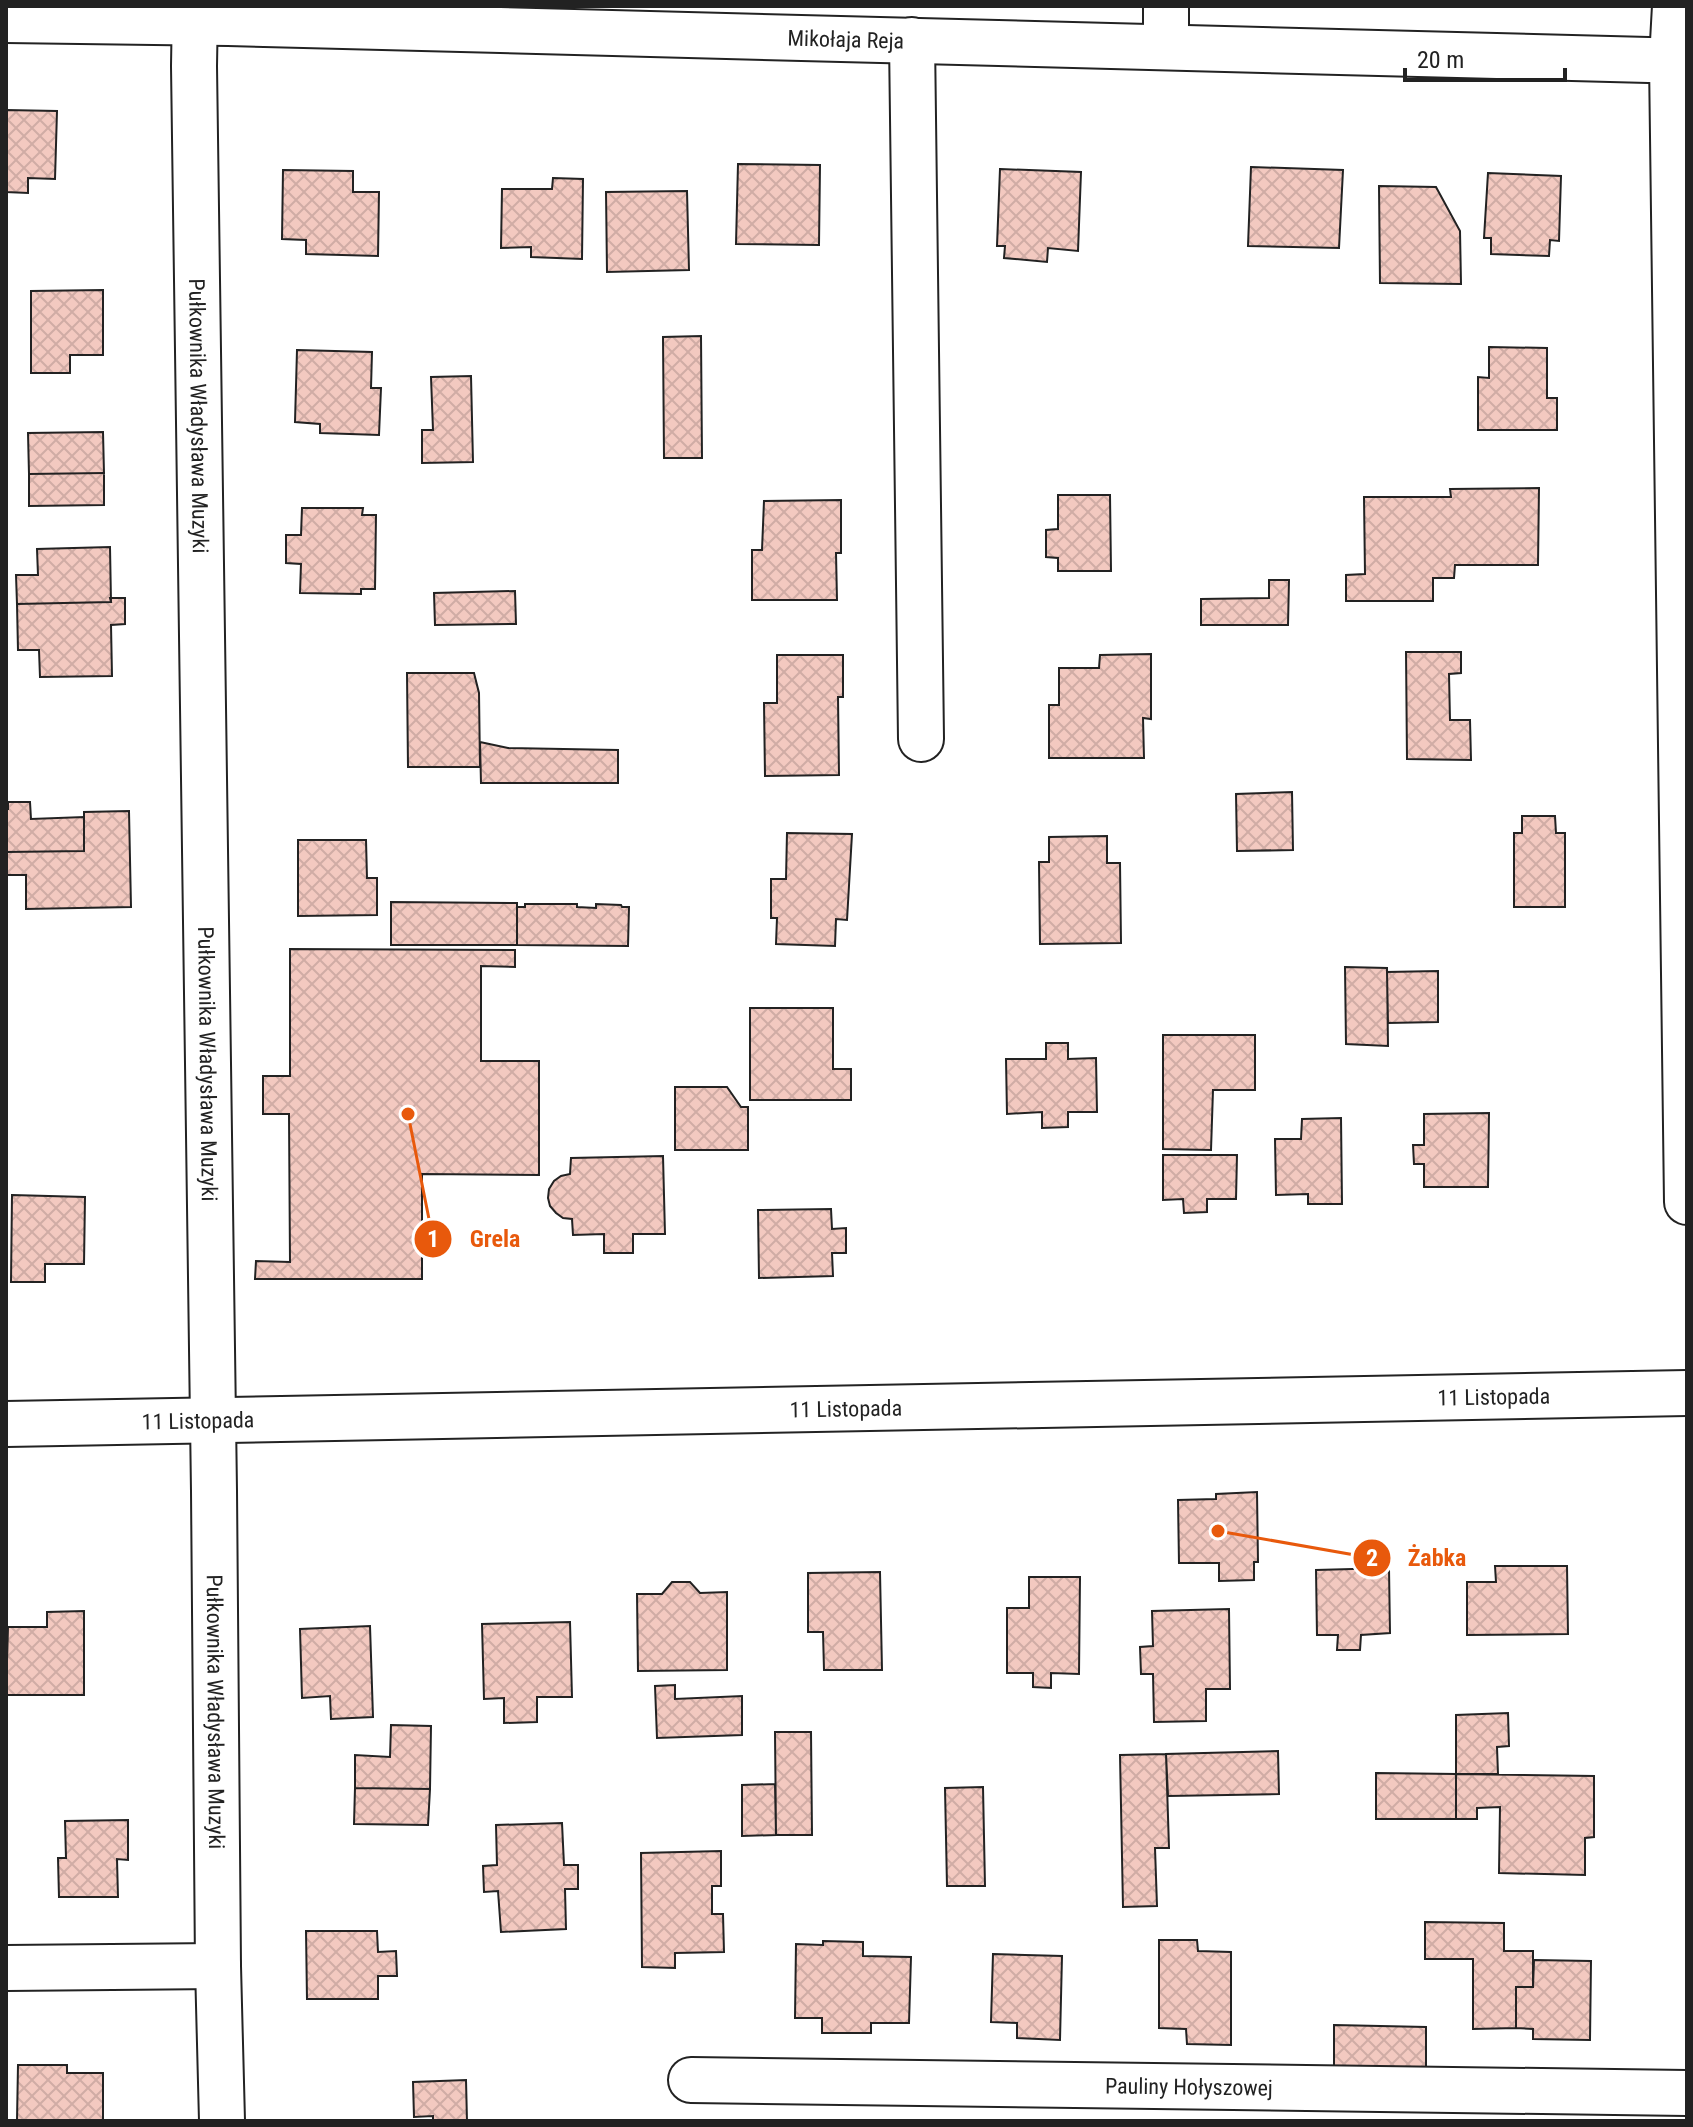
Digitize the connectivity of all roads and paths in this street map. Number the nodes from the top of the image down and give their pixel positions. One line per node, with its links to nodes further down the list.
1 (1675, 6): 6 (street)
2 (195, 14): 3 (street, Mikołaja Reja); 5 (street, Mikołaja Reja); 10 (street, Pułkownika Władysława Muzyki)
3 (6, 20)
4 (1166, 26): 5 (street, Mikołaja Reja); 6 (street, Mikołaja Reja)
5 (912, 40): 7 (street)
6 (1680, 60): 8 (street)
7 (921, 739)
8 (1687, 1202)
9 (1687, 1393): 10 (street, 11 Listopada)
10 (213, 1419): 11 (street, 11 Listopada); 12 (street, Pułkownika Władysława Muzyki)
11 (6, 1424)
12 (218, 1966): 13 (street); 16 (street, Pułkownika Władysława Muzyki)
13 (6, 1968)
14 (691, 2080): 15 (street, Pauliny Hołyszowej)
15 (1687, 2093)
16 (222, 2121)

